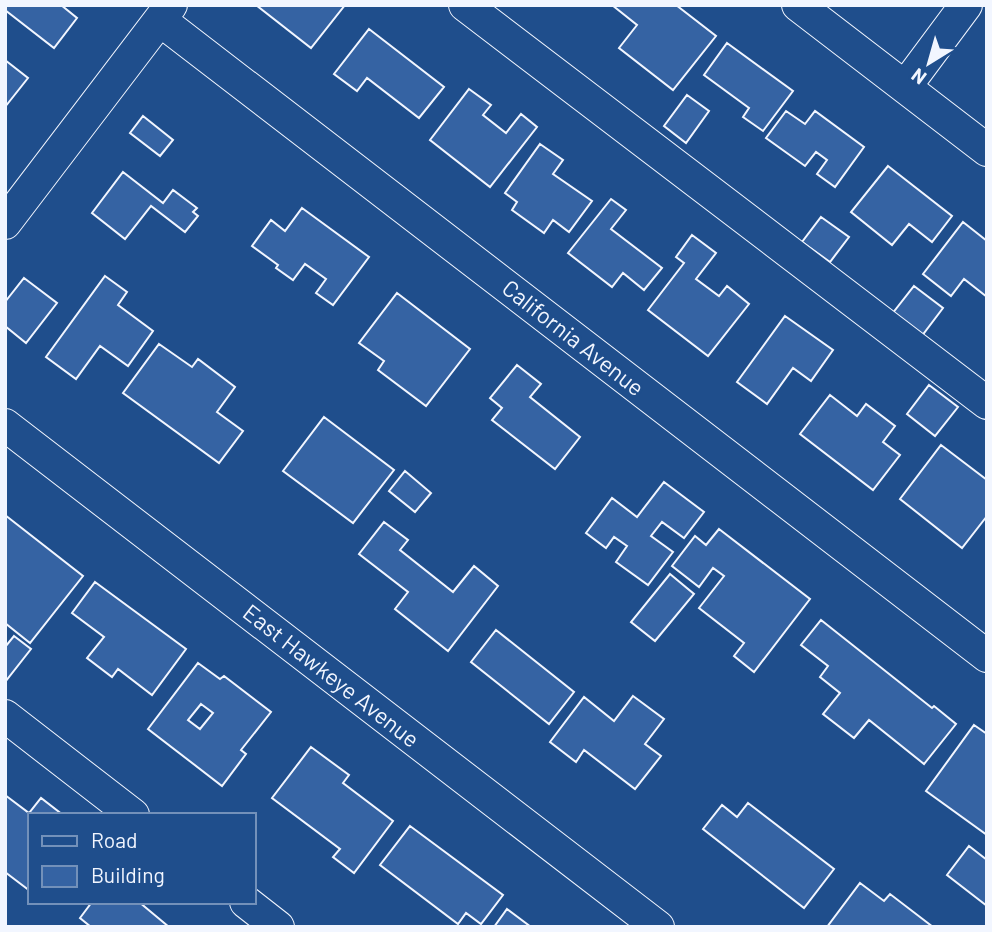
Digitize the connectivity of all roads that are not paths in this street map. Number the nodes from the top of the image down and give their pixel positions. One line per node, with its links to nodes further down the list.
1 (465, 5): 8 (street)
2 (798, 5): 5 (street)
3 (966, 5): 5 (street)
4 (165, 13): 7 (street); 10 (street, California Avenue)
5 (905, 87): 6 (street)
6 (987, 150)
7 (5, 223)
8 (987, 403)
9 (5, 425): 15 (street, East Hawkeye Avenue)
10 (987, 656)
11 (5, 716): 12 (street)
12 (130, 813)
13 (249, 904): 14 (street)
14 (278, 927)
15 (658, 927)

